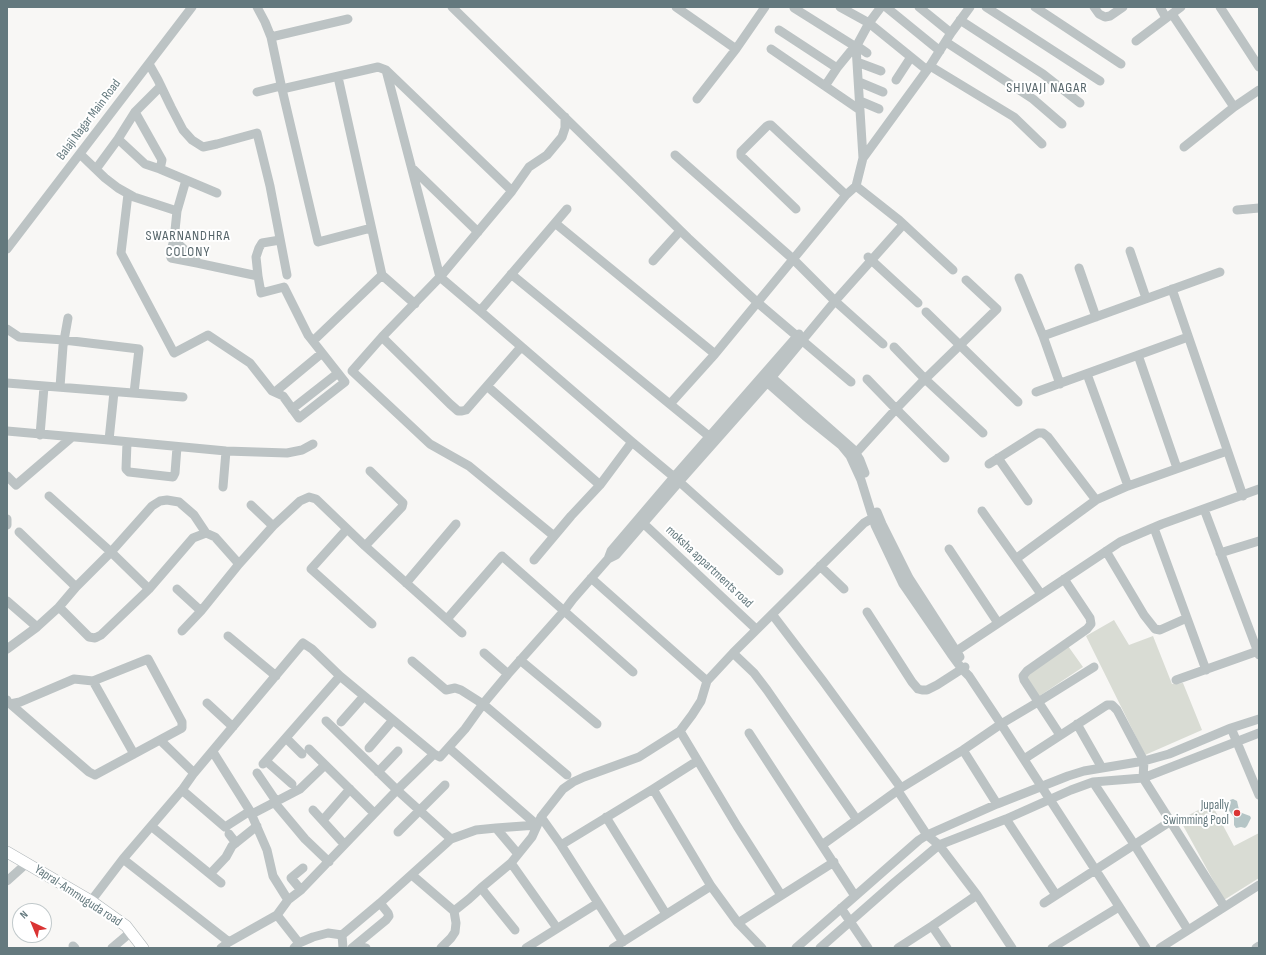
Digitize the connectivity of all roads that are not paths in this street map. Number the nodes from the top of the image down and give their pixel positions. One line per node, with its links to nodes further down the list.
1 (192, 7): 34 (street, Balaji Nagar Main Road)
2 (257, 7): 24 (street)
3 (452, 7): 57 (street)
4 (676, 7): 28 (street)
5 (765, 7): 28 (street)
6 (840, 7): 21 (street)
7 (881, 7): 21 (street)
8 (886, 7): 30 (street)
9 (919, 7): 23 (street)
10 (986, 7): 43 (street)
11 (1034, 7): 35 (street)
12 (1094, 7): 13 (street)
13 (1123, 7)
14 (1160, 7): 19 (street)
15 (1181, 7): 19 (street)
16 (1220, 7): 36 (street)
17 (794, 8): 27 (street)
18 (963, 12): 23 (street); 52 (street)
19 (1169, 16): 25 (street); 54 (street)
20 (348, 19): 24 (street)
21 (869, 23): 27 (street); 32 (street)
22 (779, 30): 37 (street)
23 (951, 33): 26 (street)
24 (271, 38): 47 (street)
25 (1136, 41)
26 (946, 42): 30 (street); 58 (street)
27 (857, 46): 31 (street); 33 (street); 37 (street)
28 (736, 49): 51 (street)
29 (771, 49): 46 (street)
30 (940, 51): 38 (street)
31 (867, 53)
32 (911, 57): 38 (street); 42 (street)
33 (857, 62): 40 (street); 44 (street)
34 (149, 64): 45 (street); 62 (street, Balaji Nagar Main Road)
35 (1121, 64)
36 (1259, 67)
37 (837, 68): 46 (street)
38 (929, 68): 60 (street); 64 (street)
39 (386, 70): 41 (street); 65 (street); 70 (street)
40 (880, 71)
41 (338, 77): 47 (street); 81 (street)
42 (896, 80)
43 (1100, 80)
44 (859, 82): 50 (street); 53 (street)
45 (161, 86): 56 (street); 85 (street)
46 (825, 86): 53 (street)
47 (282, 88): 49 (street); 81 (street)
48 (1259, 90): 54 (street)
49 (257, 92)
50 (883, 92)
51 (697, 99)
52 (1080, 103)
53 (860, 105): 55 (street); 64 (street)
54 (1234, 107): 61 (street)
55 (879, 109)
56 (135, 112): 59 (street); 67 (street)
57 (564, 117): 70 (street); 82 (street)
58 (1062, 124)
59 (118, 139): 66 (street); 67 (street)
60 (1042, 144)
61 (1184, 147)
62 (80, 154): 66 (street); 86 (street, Balaji Nagar Main Road)
63 (675, 155): 89 (street)
64 (863, 158): 69 (street)
65 (412, 168): 83 (street); 99 (street)
66 (96, 169): 72 (street)
67 (160, 169): 68 (street)
68 (186, 180): 71 (street); 78 (street)
69 (856, 186): 73 (street); 79 (street)
70 (512, 192): 83 (street)
71 (217, 193)
72 (128, 194): 78 (street); 137 (street)
73 (846, 195): 76 (street); 89 (street)
74 (567, 208): 80 (street)
75 (1259, 208): 77 (street)
76 (796, 209)
77 (1237, 210)
78 (177, 211): 84 (street)
79 (901, 222): 88 (street); 93 (street)
80 (555, 223): 95 (street); 124 (street)
81 (371, 228): 97 (street)
82 (680, 231): 90 (street); 105 (street)
83 (478, 232): 99 (street)
84 (174, 240): 91 (street); 91 (street)
85 (280, 240): 96 (street); 98 (street)
86 (7, 249)
87 (1130, 251): 103 (street)
88 (870, 258): 104 (street); 106 (street)
89 (793, 259): 104 (street); 105 (street)
90 (652, 261)
91 (197, 263): 98 (street)
92 (1079, 268): 110 (street)
93 (953, 270)
94 (1220, 272): 102 (street)
95 (511, 274): 108 (street); 142 (street)
96 (287, 275)
97 (382, 275): 107 (street); 118 (street)
98 (258, 276): 118 (street)
99 (440, 277): 107 (street); 108 (street)
100 (1019, 278): 113 (street)
101 (966, 280): 120 (street)
102 (1172, 289): 103 (street); 115 (street)
103 (1146, 298): 110 (street)
104 (833, 299): 116 (street); 119 (street)
105 (758, 302): 116 (street); 124 (street)
106 (918, 303)
107 (415, 304): 114 (street)
108 (480, 311): 121 (street)
109 (926, 312): 120 (street)
110 (1096, 317): 113 (street)
111 (68, 318): 117 (street)
112 (7, 329): 117 (street)
113 (1043, 336): 132 (street)
114 (382, 337): 134 (street); 185 (street)
115 (1188, 337): 125 (street); 155 (street)
116 (800, 338): 127 (street); 130 (street)
117 (64, 340): 135 (street); 139 (street)
118 (313, 341): 123 (street)
119 (883, 344)
120 (960, 345): 129 (street); 141 (street)
121 (521, 347): 134 (street); 151 (street)
122 (894, 347): 129 (street)
123 (322, 353): 137 (street); 137 (street)
124 (715, 354): 142 (street)
125 (1138, 355): 126 (street); 160 (street)
126 (1087, 374): 132 (street); 165 (street)
127 (767, 377): 148 (street); 156 (street); 163 (street)
128 (867, 379): 143 (street)
129 (925, 379): 143 (street); 145 (street)
130 (851, 382)
131 (7, 383): 133 (street)
132 (1060, 384): 138 (street)
133 (44, 386): 135 (street); 146 (street)
134 (487, 386): 164 (street)
135 (60, 387): 136 (street)
136 (114, 392): 139 (street); 149 (street)
137 (275, 392)
138 (1036, 392)
139 (134, 393): 140 (street)
140 (183, 397)
141 (1018, 402)
142 (670, 404): 148 (street)
143 (896, 409): 156 (street); 157 (street)
144 (7, 431): 146 (street)
145 (982, 433)
146 (40, 435): 147 (street)
147 (72, 437): 149 (street); 162 (street)
148 (710, 437): 163 (street)
149 (109, 440): 150 (street)
150 (127, 442): 153 (street); 153 (street)
151 (632, 442): 163 (street); 164 (street)
152 (313, 444): 154 (street)
153 (177, 446): 154 (street)
154 (226, 451): 166 (street)
155 (1227, 451): 160 (street); 169 (street)
156 (853, 454): 175 (street)
157 (945, 458)
158 (998, 458): 159 (street); 170 (street); 171 (street)
159 (989, 464)
160 (1177, 468): 165 (street)
161 (370, 471): 187 (street)
162 (7, 476)
163 (676, 479): 177 (street); 193 (street); 197 (street)
164 (600, 485): 185 (street)
165 (1128, 486): 170 (street)
166 (223, 487)
167 (1259, 489): 169 (street)
168 (49, 496): 190 (street)
169 (1243, 496): 173 (street)
170 (1096, 500): 192 (street)
171 (1028, 501)
172 (251, 505): 180 (street)
173 (1204, 509): 181 (street); 191 (street)
174 (982, 511): 192 (street)
175 (875, 516): 196 (street); 223 (street)
176 (7, 519): 179 (street)
177 (643, 523): 193 (street); 217 (street, moksha appartments road)
178 (456, 524): 200 (street)
179 (7, 525)
180 (273, 526): 182 (street); 195 (street)
181 (1154, 528): 189 (street); 212 (street)
182 (347, 529): 187 (street); 215 (street)
183 (19, 532): 201 (street)
184 (206, 533): 190 (street); 195 (street); 202 (street)
185 (554, 536): 194 (street)
186 (1259, 541): 191 (street)
187 (365, 546): 200 (street)
188 (949, 549): 214 (street)
189 (1106, 551): 199 (street); 212 (street)
190 (112, 552): 201 (street); 202 (street)
191 (1220, 553): 225 (street)
192 (1016, 558): 205 (street)
193 (608, 559): 198 (street)
194 (534, 560)
195 (239, 564): 208 (street)
196 (820, 566): 204 (street); 211 (street)
197 (779, 571)
198 (591, 578): 209 (street); 237 (street)
199 (1064, 578): 205 (street); 240 (street)
200 (406, 583): 213 (street)
201 (76, 587): 207 (street)
202 (149, 589): 207 (street)
203 (177, 589): 208 (street)
204 (844, 589)
205 (1041, 594): 214 (street)
206 (7, 601): 216 (street)
207 (59, 607): 216 (street)
208 (201, 611): 218 (street)
209 (564, 611): 213 (street); 226 (street); 231 (street)
210 (867, 612): 229 (street)
211 (772, 614): 217 (street); 282 (street)
212 (1187, 618): 230 (street)
213 (446, 619): 219 (street)
214 (998, 623): 223 (street)
215 (372, 624)
216 (37, 627): 221 (street)
217 (756, 629): 222 (street)
218 (182, 631)
219 (462, 633)
220 (228, 636): 233 (street)
221 (7, 649)
222 (733, 652): 237 (street); 296 (street)
223 (953, 652): 229 (street)
224 (484, 653): 232 (street)
225 (1258, 653): 230 (street)
226 (520, 660): 232 (street); 247 (street)
227 (412, 662): 242 (street)
228 (1094, 667): 240 (street)
229 (964, 668): 248 (street)
230 (1206, 670): 236 (street)
231 (633, 672)
232 (508, 674): 242 (street)
233 (276, 676): 234 (street); 250 (street)
234 (340, 676): 238 (street); 256 (street)
235 (93, 680): 239 (street); 257 (street); 264 (street)
236 (1176, 680)
237 (707, 681): 252 (street)
238 (364, 696): 244 (street); 246 (street)
239 (9, 702): 264 (street)
240 (1038, 702): 248 (street); 255 (street)
241 (207, 703): 250 (street)
242 (483, 704): 260 (street); 274 (street)
243 (1259, 719): 251 (street)
244 (393, 720): 259 (street); 265 (street)
245 (326, 721): 271 (street)
246 (341, 722)
247 (596, 724)
248 (1001, 724): 261 (street); 266 (street)
249 (1076, 724): 255 (street); 268 (street); 270 (street)
250 (233, 727): 263 (street)
251 (1231, 728): 258 (street); 268 (street)
252 (680, 731): 267 (street); 297 (street)
253 (749, 733): 310 (street)
254 (1259, 733): 258 (street)
255 (1060, 735): 266 (street)
256 (286, 738): 269 (street); 277 (street)
257 (160, 740): 264 (street); 272 (street)
258 (1236, 741): 275 (street); 285 (street)
259 (368, 748)
260 (449, 748): 265 (street); 297 (street)
261 (963, 750): 282 (street); 288 (street)
262 (398, 751): 271 (street)
263 (213, 752): 272 (street); 291 (street)
264 (134, 754)
265 (434, 754): 284 (street)
266 (1024, 759): 279 (street)
267 (697, 761): 281 (street); 330 (street)
268 (1144, 761): 270 (street); 275 (street)
269 (325, 765): 280 (street); 287 (street)
270 (1102, 768): 279 (street)
271 (378, 772): 284 (street)
272 (194, 773): 283 (street)
273 (257, 773): 287 (street)
274 (567, 775)
275 (1143, 778): 276 (street); 298 (street)
276 (1093, 782): 286 (street); 308 (street)
277 (292, 784)
278 (445, 785): 290 (street)
279 (1042, 786): 286 (street); 288 (street)
280 (350, 789): 292 (street); 295 (street)
281 (653, 789): 293 (street); 326 (street)
282 (899, 789): 296 (street); 304 (street)
283 (182, 790): 291 (street); 299 (street)
284 (397, 790): 290 (street); 292 (street)
285 (1259, 795)
286 (1051, 799): 294 (street); 320 (street)
287 (275, 802): 291 (street); 315 (street)
288 (997, 804): 304 (street)
289 (314, 810): 295 (street)
290 (420, 810): 302 (street); 305 (street)
291 (251, 812): 300 (street)
292 (374, 813): 307 (street)
293 (606, 818): 309 (street); 342 (street)
294 (1006, 818): 311 (street); 329 (street)
295 (323, 820): 307 (street)
296 (857, 820): 310 (street)
297 (539, 821): 301 (street); 309 (street); 313 (street)
298 (1171, 821): 308 (street); 338 (street)
299 (150, 826): 314 (street); 321 (street)
300 (257, 826): 306 (street); 333 (street)
301 (496, 828): 305 (street); 313 (street)
302 (398, 832)
303 (229, 834): 306 (street)
304 (927, 835): 311 (street); 332 (street)
305 (451, 839): 322 (street)
306 (236, 843): 321 (street)
307 (344, 844): 315 (street)
308 (1134, 844): 320 (street); 349 (street)
309 (562, 845): 335 (street)
310 (822, 845): 316 (street)
311 (940, 845): 331 (street); 344 (street)
312 (7, 852): 317 (main road, Yapral-Ammuguda road)
313 (518, 854): 318 (street)
314 (123, 859): 334 (street); 352 (street)
315 (329, 862): 328 (street)
316 (834, 862): 330 (street); 332 (street)
317 (27, 863): 323 (street); 334 (main road, Yapral-Ammuguda road)
318 (511, 863): 327 (street); 347 (street)
319 (303, 868): 328 (street)
320 (1095, 870): 329 (street); 339 (street)
321 (210, 874): 324 (street)
322 (412, 875): 336 (street); 341 (street)
323 (7, 881)
324 (221, 883)
325 (1259, 885): 338 (street)
326 (711, 886): 342 (street); 345 (street)
327 (481, 888): 341 (street); 348 (street)
328 (300, 890): 333 (street)
329 (1056, 894): 337 (street)
330 (781, 895): 345 (street)
331 (977, 895): 346 (street); 372 (street)
332 (855, 896): 340 (street)
333 (288, 900): 343 (street)
334 (91, 901): 350 (main road, Yapral-Ammuguda road)
335 (598, 902): 347 (street); 353 (street)
336 (380, 903): 351 (street); 356 (street)
337 (1044, 903)
338 (1224, 906): 349 (street)
339 (1119, 907): 357 (street); 373 (street)
340 (841, 908): 344 (street); 367 (street)
341 (454, 911): 363 (street)
342 (666, 914): 353 (street)
343 (277, 915): 352 (street); 354 (street)
344 (850, 922): 368 (street); 369 (street)
345 (738, 923): 366 (street)
346 (932, 926): 370 (street); 371 (street)
347 (557, 928): 364 (street)
348 (515, 930)
349 (1188, 930): 374 (street)
350 (131, 932): 358 (street); 359 (main road, Yapral-Ammuguda road)
351 (342, 935): 354 (street); 361 (street)
352 (229, 942): 360 (street)
353 (623, 942): 365 (street)
354 (296, 946)
355 (1259, 946): 375 (street)
356 (354, 947): 362 (street)
357 (1142, 947)
358 (112, 948)
359 (143, 948)
360 (221, 948)
361 (344, 948)
362 (366, 948)
363 (441, 948)
364 (526, 948)
365 (613, 948)
366 (762, 948)
367 (796, 948)
368 (820, 948)
369 (868, 948)
370 (898, 948)
371 (947, 948)
372 (1012, 948)
373 (1052, 948)
374 (1160, 948)
375 (1256, 948)

